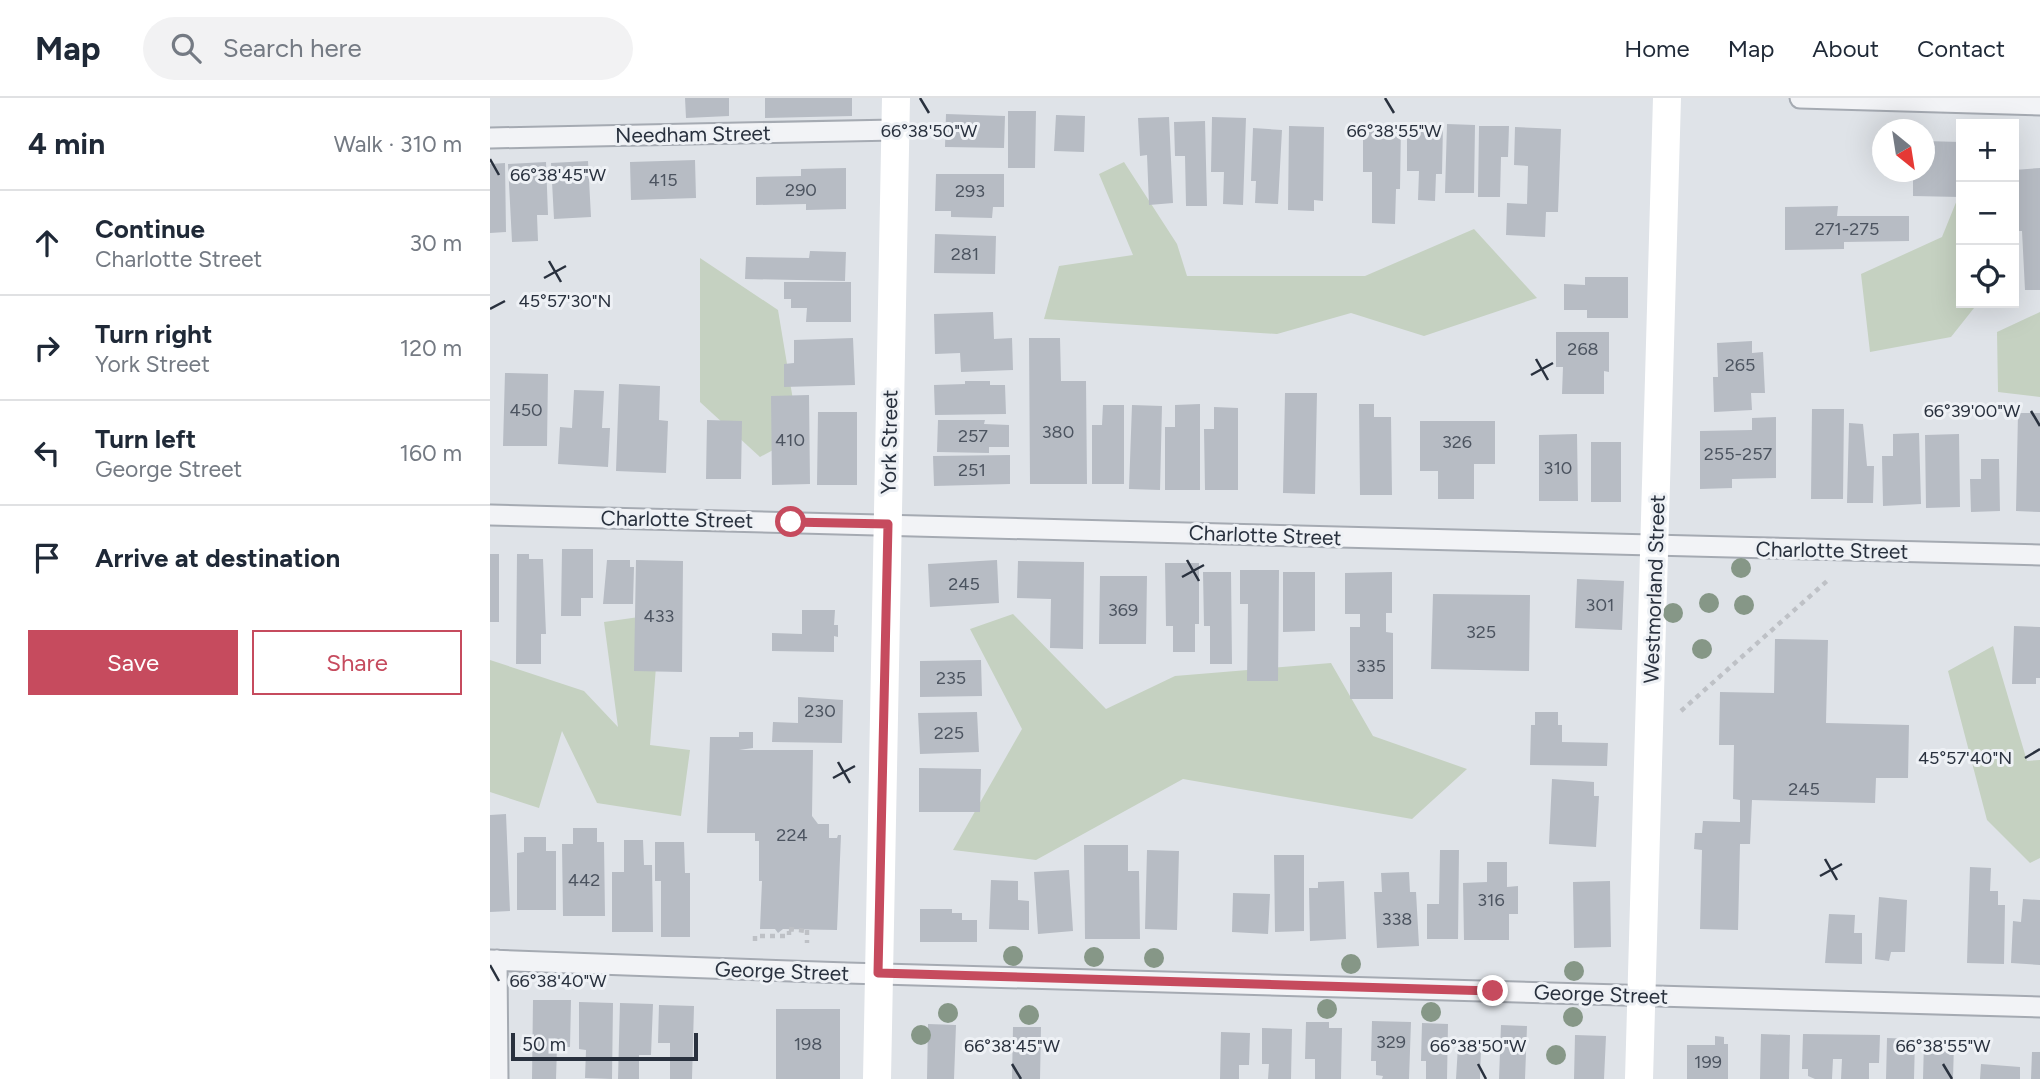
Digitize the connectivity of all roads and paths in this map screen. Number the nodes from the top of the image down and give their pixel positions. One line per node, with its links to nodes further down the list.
1 (896, 98): 5 (street, York Street)
2 (1667, 98): 9 (street, Westmorland Street)
3 (1800, 98): 4 (street)
4 (2040, 105)
5 (895, 130): 6 (street, Needham Street); 8 (street, York Street)
6 (490, 138)
7 (490, 515): 8 (street, Charlotte Street)
8 (888, 524): 9 (street, Charlotte Street); 16 (street, York Street)
9 (1656, 546): 10 (street, Charlotte Street); 17 (street, Westmorland Street)
10 (2040, 555)
11 (1828, 581): 12 (path)
12 (1681, 710)
13 (755, 941): 14 (path)
14 (807, 943)
15 (494, 960): 16 (street, George Street); 19 (street)
16 (878, 973): 17 (street, George Street); 20 (street, York Street)
17 (1642, 996): 18 (street, George Street); 21 (street, Westmorland Street)
18 (2040, 1007)
19 (498, 1079)
20 (877, 1079)
21 (1639, 1079)

